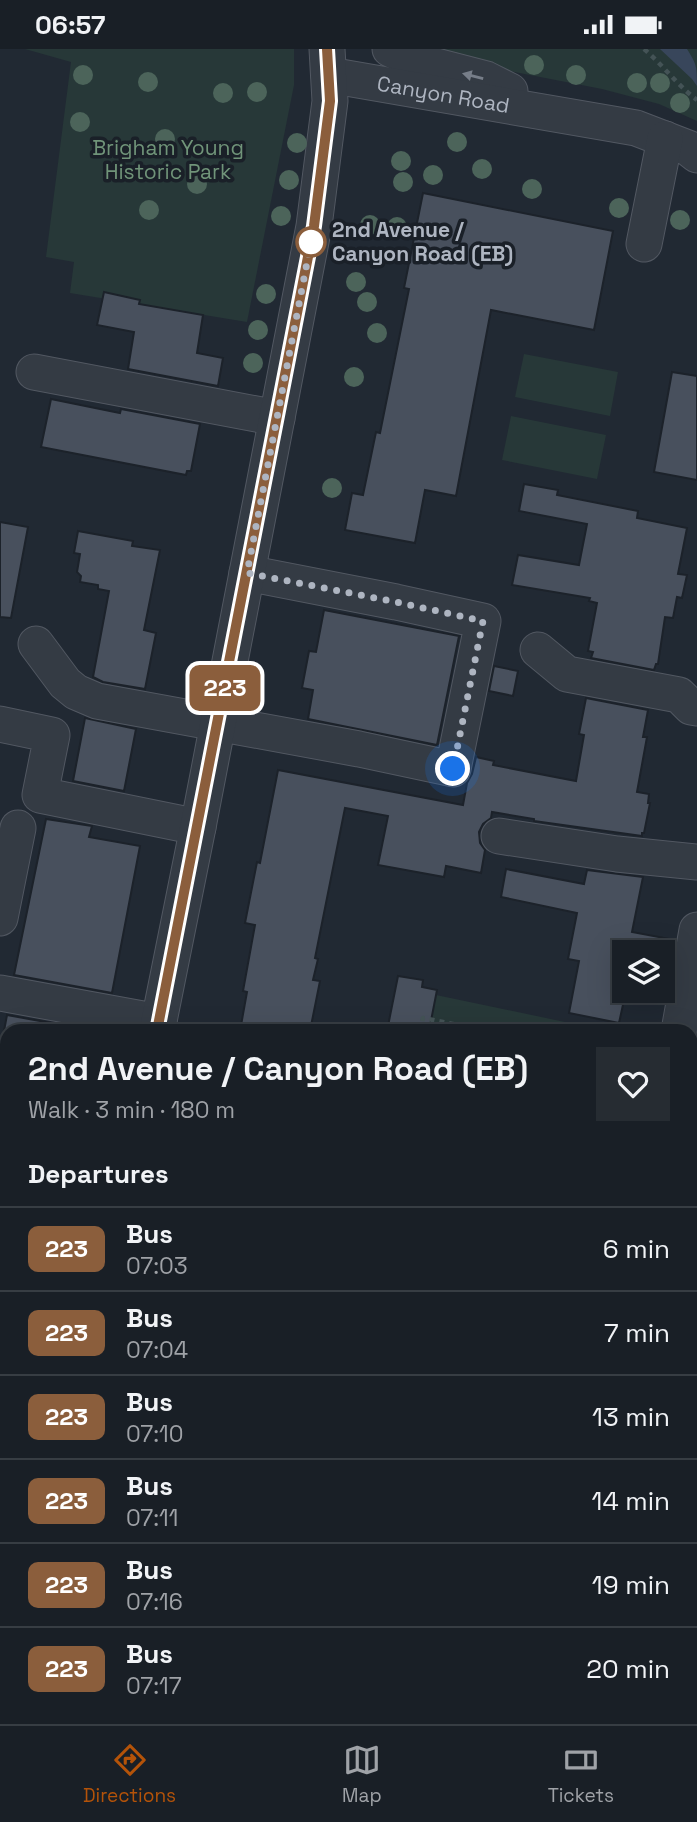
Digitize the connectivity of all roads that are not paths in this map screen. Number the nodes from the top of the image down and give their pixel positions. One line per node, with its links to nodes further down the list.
1 (390, 49): 3 (street, Canyon Road, one-way to 1)
2 (328, 62): 3 (street, Canyon Road); 8 (street)
3 (557, 114): 4 (street, Canyon Road)
4 (665, 139): 5 (street, Canyon Road); 6 (street)
5 (697, 155)
6 (644, 244)
7 (34, 372): 8 (street)
8 (277, 418): 9 (street)
9 (247, 573): 14 (street); 14 (street)
10 (36, 644): 14 (street)
11 (538, 650): 12 (street)
12 (697, 708)
13 (0, 724): 15 (street)
14 (218, 724): 15 (street)
15 (198, 827): 24 (street)
16 (18, 828): 19 (street)
17 (499, 836): 18 (street)
18 (697, 862)
19 (0, 918)
20 (696, 945): 22 (street)
21 (0, 993): 23 (street)
22 (686, 1021)
23 (148, 1024)
24 (158, 1024)

